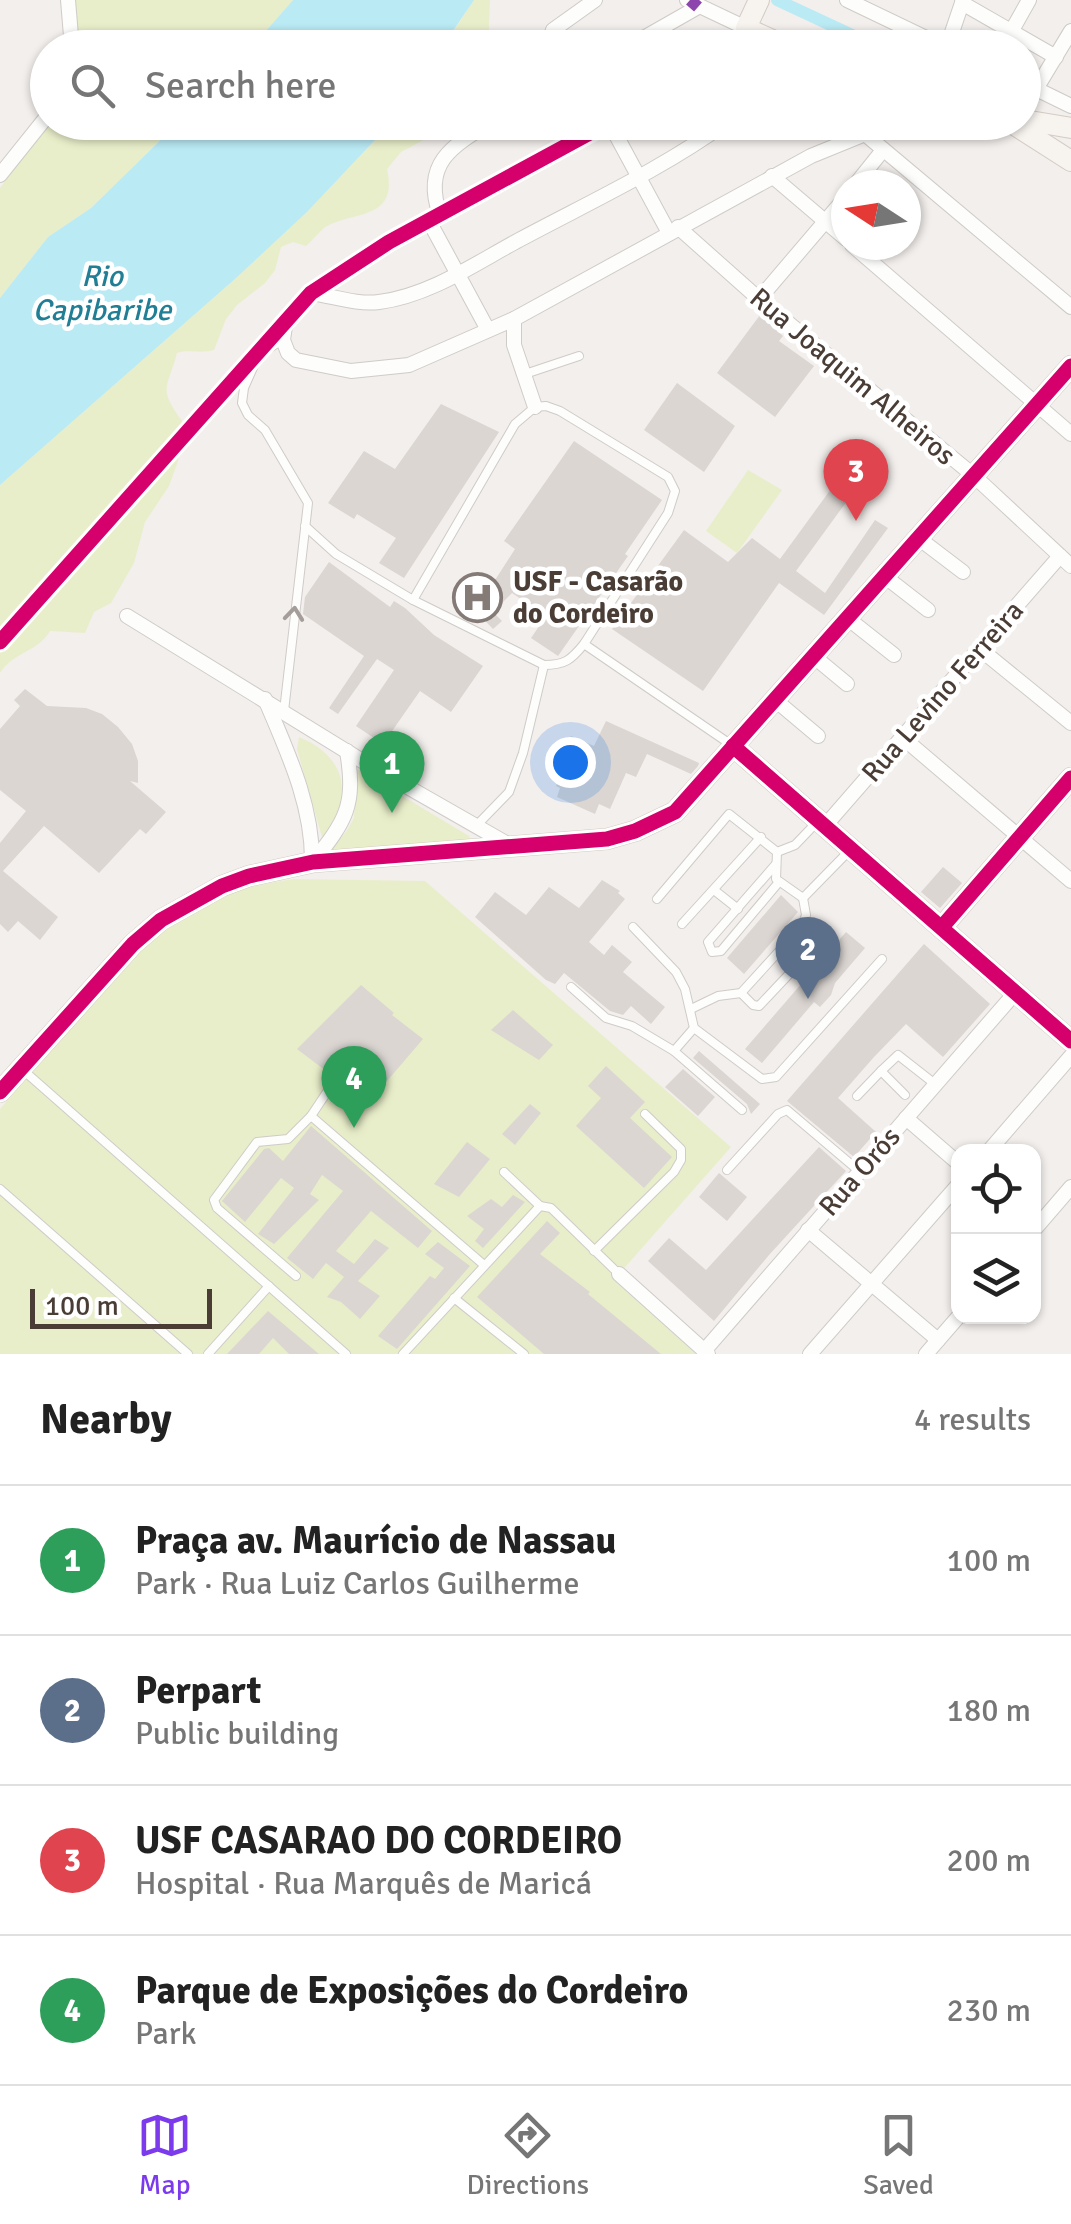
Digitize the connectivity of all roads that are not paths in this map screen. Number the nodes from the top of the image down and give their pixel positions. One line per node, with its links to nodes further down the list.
1 (68, 0): 9 (street)
2 (595, 0): 10 (street)
3 (847, 0): 13 (street)
4 (1029, 0): 16 (street)
5 (758, 2): 8 (main road)
6 (963, 2): 14 (street); 15 (street)
7 (692, 4): 8 (street); 11 (street)
8 (746, 28): 12 (main road)
9 (70, 30)
10 (552, 30)
11 (653, 30)
12 (750, 30)
13 (911, 30)
14 (953, 30)
15 (1009, 30)
16 (1013, 30)
17 (1071, 31): 19 (street)
18 (1041, 48): 19 (street)
19 (1056, 57): 20 (street)
20 (1041, 74)
21 (1041, 91): 22 (street)
22 (1071, 106)
23 (1041, 125): 24 (main road)
24 (1071, 128)
25 (1041, 137): 34 (main road)
26 (30, 138): 36 (street)
27 (464, 140): 40 (street)
28 (579, 140): 40 (street)
29 (620, 140): 37 (street)
30 (702, 140): 37 (street)
31 (850, 140): 38 (street)
32 (872, 140): 33 (street)
33 (883, 150): 35 (street); 48 (street)
34 (1071, 161)
35 (868, 170)
36 (0, 175)
37 (641, 176): 43 (street); 45 (street)
38 (772, 176): 41 (street); 43 (street)
39 (831, 216): 41 (street)
40 (435, 218): 45 (street); 46 (street)
41 (826, 222): 42 (street); 47 (street)
42 (831, 226)
43 (674, 230): 47 (street, Rua Joaquim Alheiros); 49 (street)
44 (869, 260): 55 (street)
45 (458, 273): 46 (street); 50 (street)
46 (311, 292): 51 (street)
47 (759, 299): 58 (street, Rua Joaquim Alheiros)
48 (1071, 308)
49 (514, 318): 50 (street); 54 (street)
50 (488, 330): 51 (street)
51 (283, 340): 59 (lane)
52 (579, 356): 54 (lane)
53 (1071, 366): 55 (main road)
54 (522, 375): 56 (street)
55 (1037, 405): 57 (street); 58 (main road)
56 (534, 407): 64 (lane); 68 (lane)
57 (1071, 434)
58 (973, 475): 60 (main road); 61 (street, Rua Joaquim Alheiros)
59 (304, 526): 64 (lane); 76 (lane, one-way to 59)
60 (917, 537): 62 (street); 63 (main road)
61 (1066, 561): 69 (street, Rua Levino Ferreira)
62 (963, 572)
63 (883, 574): 65 (street); 67 (main road)
64 (413, 600): 72 (lane)
65 (928, 610)
66 (127, 616): 74 (street)
67 (846, 617): 70 (main road); 71 (street)
68 (584, 644): 72 (lane); 80 (lane)
69 (980, 649): 77 (street); 79 (street, Rua Levino Ferreira)
70 (812, 655): 73 (street); 75 (main road)
71 (894, 655)
72 (544, 665): 84 (lane)
73 (847, 684)
74 (265, 698): 76 (street); 90 (street)
75 (774, 699): 78 (street); 80 (main road)
76 (284, 710): 81 (street)
77 (1071, 723)
78 (818, 736)
79 (902, 738): 83 (street, Rua Levino Ferreira); 86 (street)
80 (733, 746): 83 (main road); 87 (main road)
81 (347, 751): 84 (street); 90 (street)
82 (1071, 778): 86 (main road)
83 (821, 824): 88 (main road); 89 (lane)
84 (476, 826): 87 (street)
85 (762, 837): 89 (lane); 94 (lane); 96 (lane)
86 (1020, 837): 92 (street); 99 (main road)
87 (516, 849): 90 (main road)
88 (851, 849): 95 (lane); 99 (main road)
89 (777, 852): 91 (lane)
90 (313, 862): 111 (main road)
91 (778, 862): 93 (lane); 97 (lane)
92 (1071, 881)
93 (778, 882): 95 (lane); 97 (lane)
94 (714, 890): 97 (lane); 98 (lane)
95 (803, 898): 101 (lane)
96 (657, 899)
97 (738, 909)
98 (682, 924)
99 (942, 927): 104 (main road)
100 (634, 928): 106 (lane)
101 (782, 950): 105 (lane); 105 (lane)
102 (882, 959): 107 (lane)
103 (571, 987): 109 (lane)
104 (1016, 993): 108 (main road); 113 (street, Rua Orós)
105 (741, 994): 106 (lane)
106 (691, 1009): 107 (lane)
107 (694, 1028): 109 (lane)
108 (1071, 1040)
109 (674, 1051): 118 (lane)
110 (1071, 1056): 122 (street)
111 (20, 1068): 115 (main road); 138 (lane)
112 (881, 1070): 113 (lane); 116 (lane); 117 (lane)
113 (935, 1084): 121 (street, Rua Orós)
114 (331, 1086): 120 (lane)
115 (0, 1092)
116 (905, 1094)
117 (857, 1096)
118 (742, 1110)
119 (645, 1114): 133 (lane)
120 (312, 1116): 134 (lane); 136 (lane)
121 (906, 1118): 123 (street); 125 (street, Rua Orós)
122 (995, 1144)
123 (951, 1157)
124 (727, 1170): 125 (lane)
125 (859, 1171): 132 (street, Rua Orós)
126 (504, 1172): 130 (lane)
127 (1071, 1188): 131 (street)
128 (0, 1189): 143 (lane)
129 (951, 1193): 137 (street)
130 (540, 1206): 133 (lane); 134 (lane)
131 (1041, 1220)
132 (808, 1230): 137 (street); 142 (street, Rua Orós)
133 (594, 1251): 135 (lane)
134 (484, 1265): 139 (lane)
135 (619, 1274): 142 (street)
136 (296, 1276)
137 (872, 1284): 141 (street); 148 (street)
138 (268, 1286): 144 (lane); 145 (lane)
139 (454, 1298): 146 (lane); 147 (lane)
140 (952, 1324): 141 (street)
141 (938, 1340): 149 (street)
142 (706, 1352)
143 (188, 1354)
144 (208, 1354)
145 (346, 1354)
146 (403, 1354)
147 (524, 1354)
148 (810, 1354)
149 (926, 1354)

